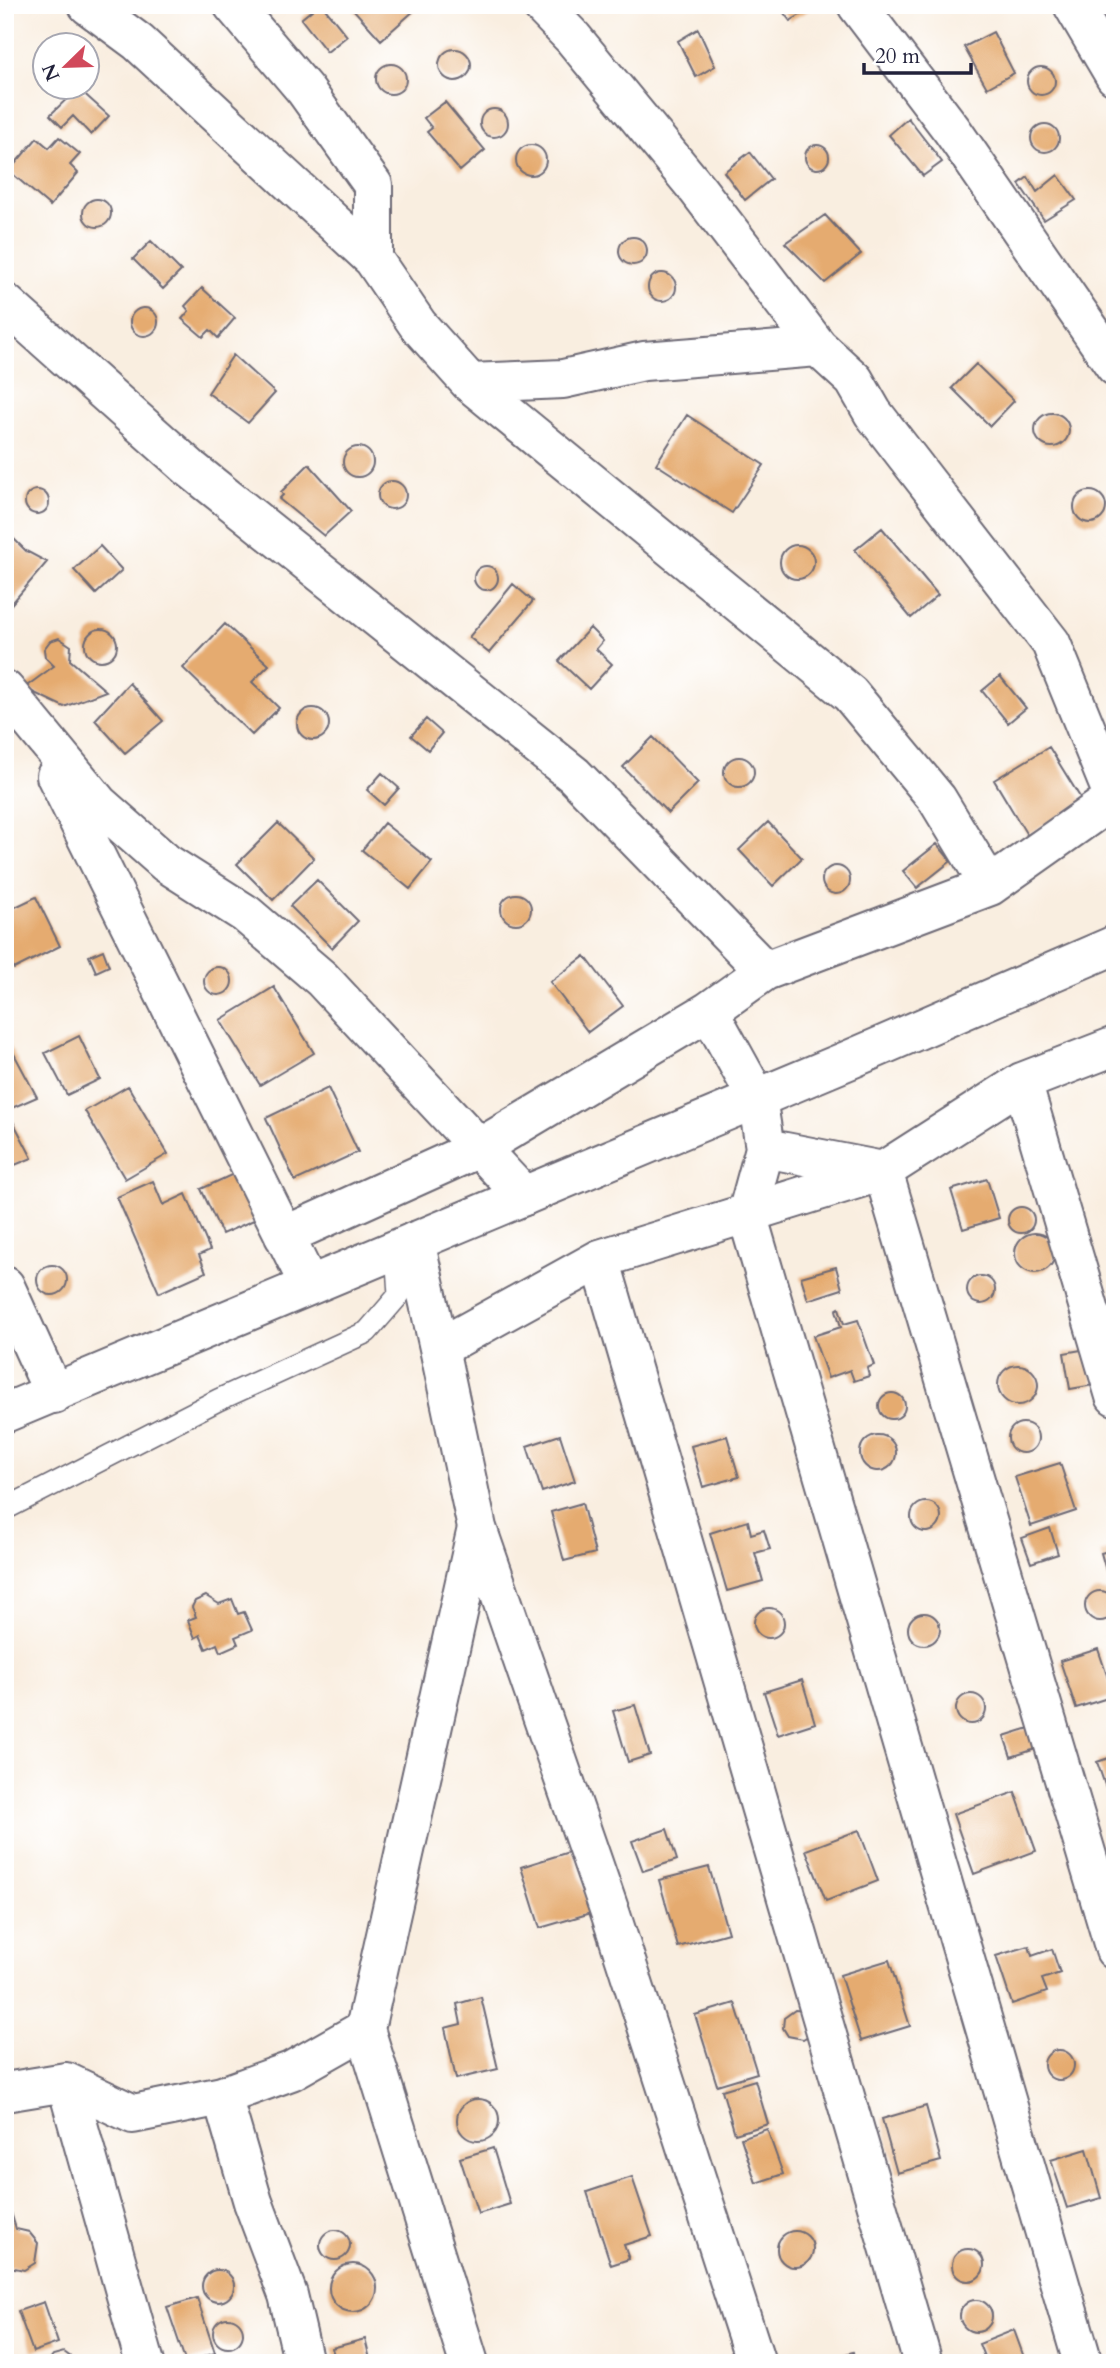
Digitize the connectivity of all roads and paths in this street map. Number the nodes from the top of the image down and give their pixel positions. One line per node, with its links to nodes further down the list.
1 (88, 5): 7 (street)
2 (233, 5): 7 (street)
3 (541, 5): 9 (street)
4 (857, 5): 10 (street)
5 (1073, 5): 6 (street)
6 (1115, 76)
7 (373, 259): 11 (street)
8 (5, 303): 16 (street)
9 (818, 348): 11 (street); 13 (street)
10 (1115, 366)
11 (471, 383): 14 (street)
12 (15, 702): 21 (street); 26 (street)
13 (1114, 800): 14 (street)
14 (990, 886): 16 (street)
15 (1115, 944): 20 (street)
16 (765, 971): 17 (street)
17 (709, 1011): 20 (street); 21 (street)
18 (1115, 1046): 19 (street)
19 (1022, 1082): 23 (street); 33 (street)
20 (757, 1098): 22 (street); 24 (street)
21 (479, 1148): 24 (street); 26 (street)
22 (765, 1148): 23 (street); 25 (street)
23 (883, 1171): 25 (street); 37 (street)
24 (524, 1196): 27 (street)
25 (747, 1214): 28 (street); 47 (street)
26 (284, 1236): 29 (street)
27 (406, 1245): 29 (street); 31 (street); 35 (lane)
28 (600, 1259): 31 (street); 46 (street)
29 (309, 1285): 32 (street)
30 (5, 1286): 32 (street)
31 (439, 1348): 36 (street)
32 (54, 1394): 34 (street)
33 (1115, 1396)
34 (5, 1413)
35 (5, 1509)
36 (477, 1528): 38 (street); 45 (street)
37 (1115, 1950)
38 (365, 2029): 41 (street); 44 (street)
39 (66, 2082): 40 (street); 41 (street); 42 (street)
40 (5, 2092)
41 (222, 2096): 43 (street)
42 (145, 2363)
43 (304, 2363)
44 (469, 2363)
45 (756, 2363)
46 (923, 2363)
47 (1083, 2363)

